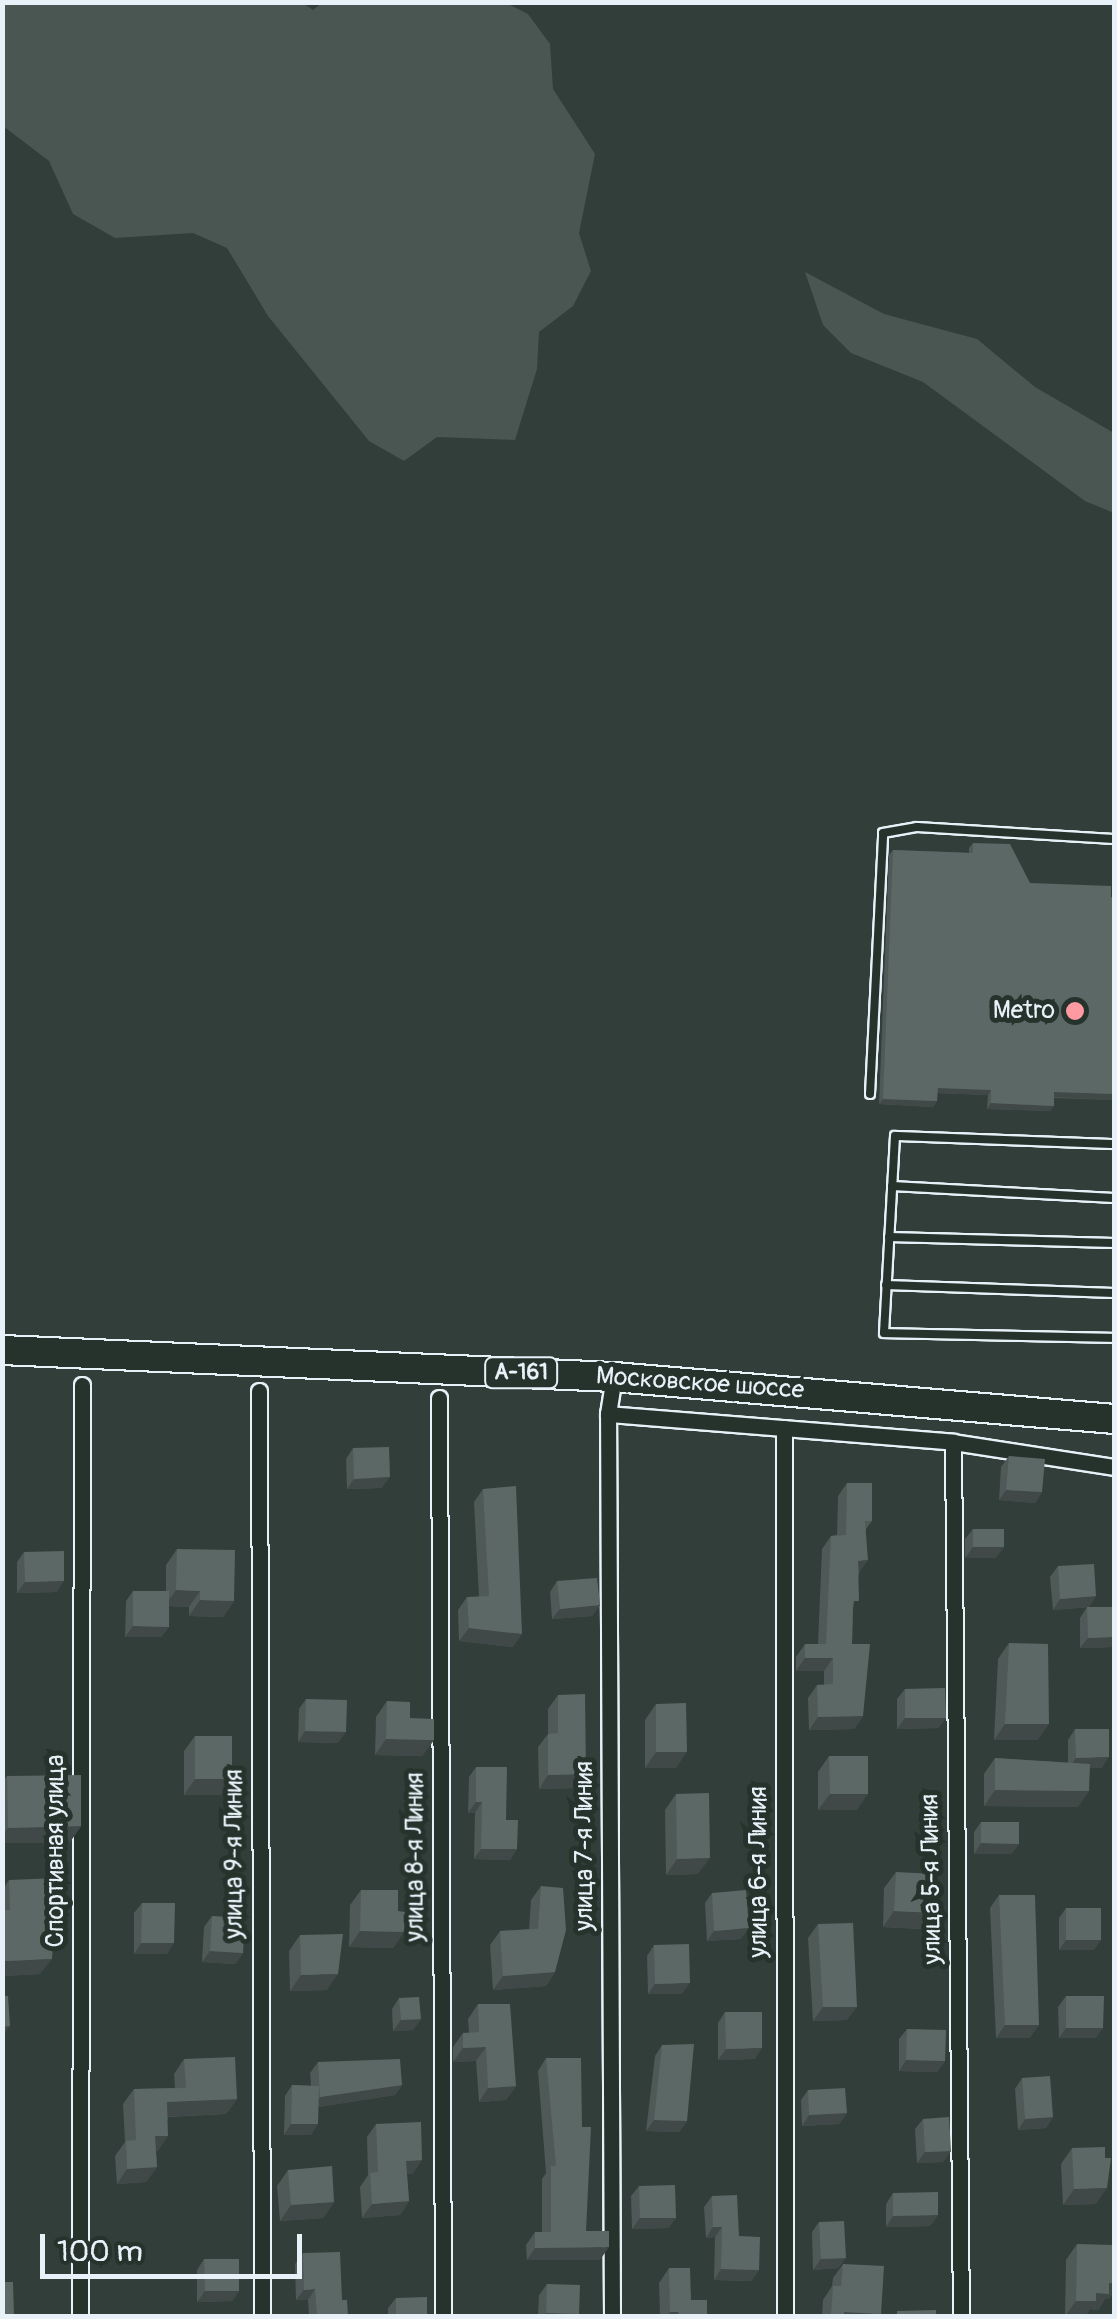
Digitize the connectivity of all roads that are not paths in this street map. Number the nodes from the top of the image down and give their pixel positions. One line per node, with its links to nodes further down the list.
1 (1114, 839): 2 (lane)
2 (870, 1094)
3 (1114, 1144): 4 (lane)
4 (892, 1186): 5 (lane); 6 (lane)
5 (1114, 1198)
6 (888, 1237): 7 (lane); 8 (lane)
7 (1114, 1243)
8 (886, 1285): 9 (lane); 10 (lane)
9 (1114, 1292)
10 (1114, 1338)
11 (2, 1350): 12 (highway, Московское шоссе / А-161)
12 (614, 1377): 16 (highway, Московское шоссе / А-161); 17 (street, улица 7-я Линия)
13 (82, 1385): 23 (street, Спортивная улица)
14 (259, 1391): 24 (street, улица 9-я Линия)
15 (439, 1398): 25 (street, улица 8-я Линия)
16 (1038, 1412): 18 (highway, А-161); 20 (highway, А-161)
17 (608, 1414): 19 (street); 26 (street, улица 7-я Линия)
18 (1114, 1419)
19 (784, 1428): 21 (street); 27 (street, улица 6-я Линия)
20 (1114, 1431)
21 (953, 1442): 22 (street); 28 (street, улица 5-я Линия)
22 (1114, 1467)
23 (80, 2316)
24 (262, 2316)
25 (444, 2316)
26 (612, 2316)
27 (785, 2316)
28 (961, 2316)

